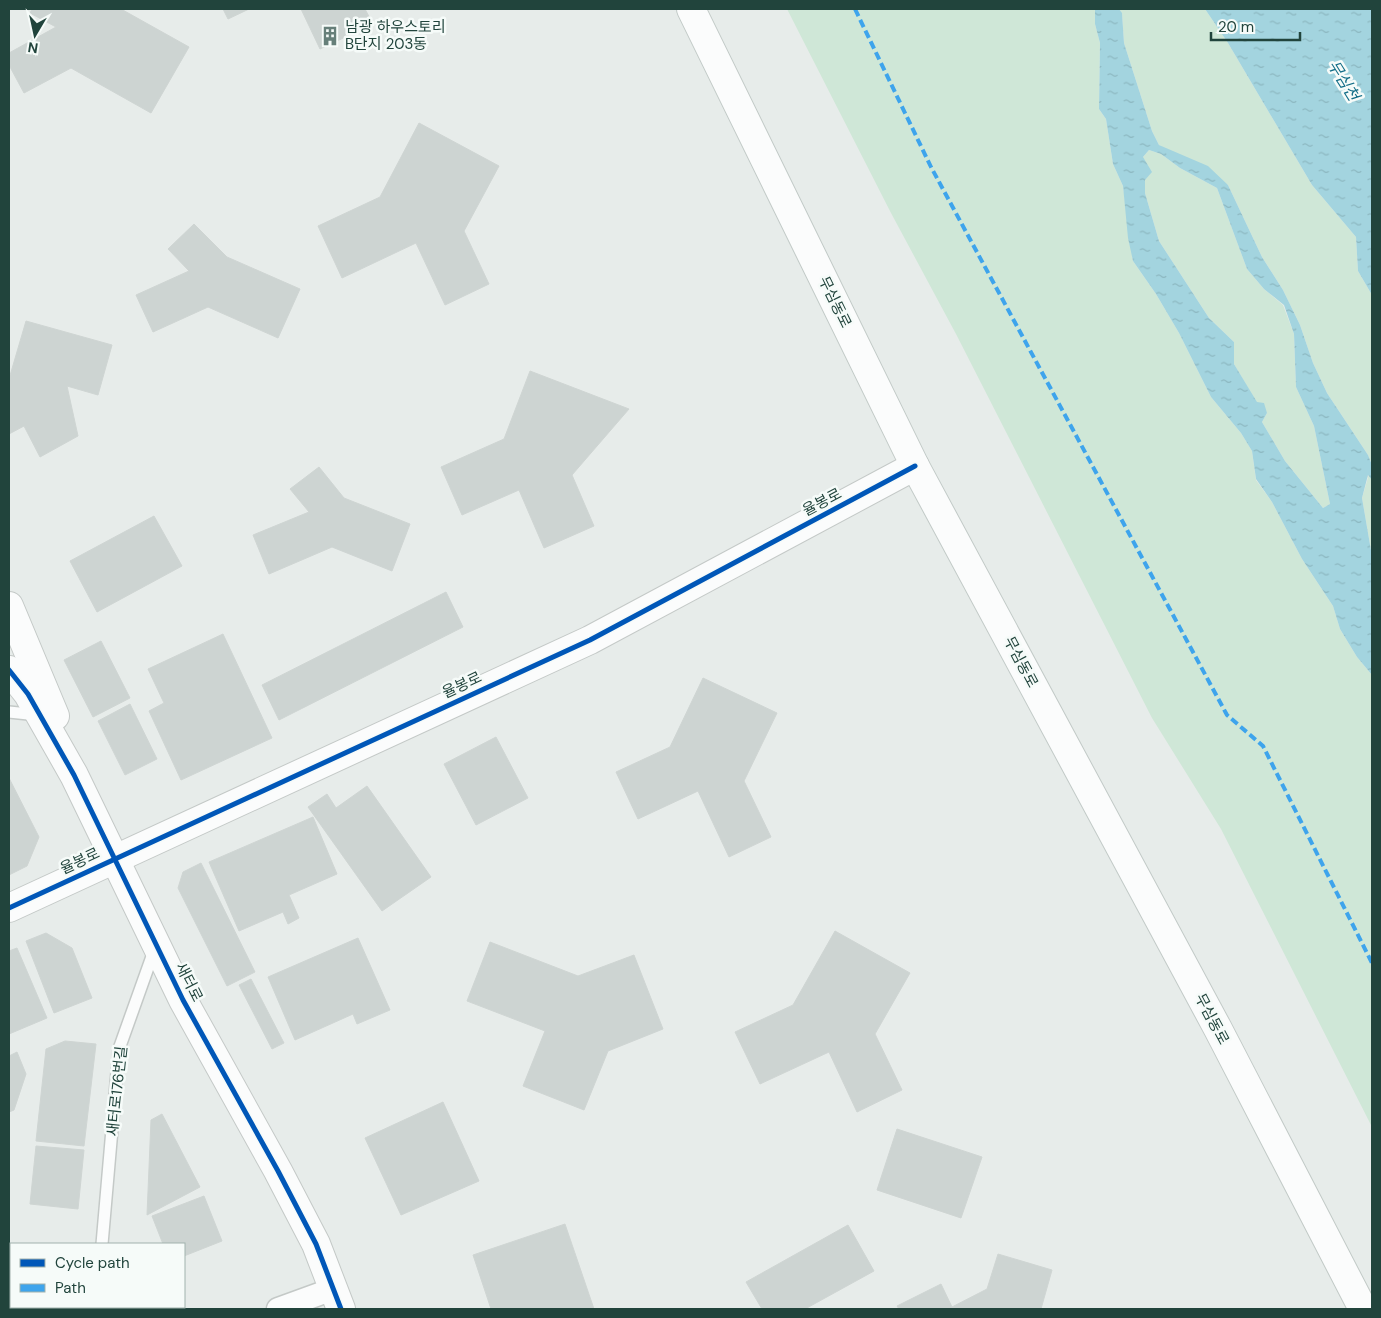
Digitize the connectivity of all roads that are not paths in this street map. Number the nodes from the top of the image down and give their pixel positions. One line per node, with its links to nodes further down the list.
1 (691, 9): 2 (street, 무심동로)
2 (915, 466): 8 (street, 율봉로); 14 (street, 무심동로)
3 (9, 606): 7 (street)
4 (9, 670): 6 (street, 새터로)
5 (9, 712): 6 (lane)
6 (40, 715): 7 (street, 새터로)
7 (92, 811): 8 (street, 새터로)
8 (114, 859): 9 (street, 율봉로); 10 (street, 새터로)
9 (9, 908)
10 (156, 944): 11 (lane, 새터로176번길); 12 (street, 새터로)
11 (102, 1243)
12 (337, 1299): 13 (street)
13 (278, 1309)
14 (1363, 1309)

